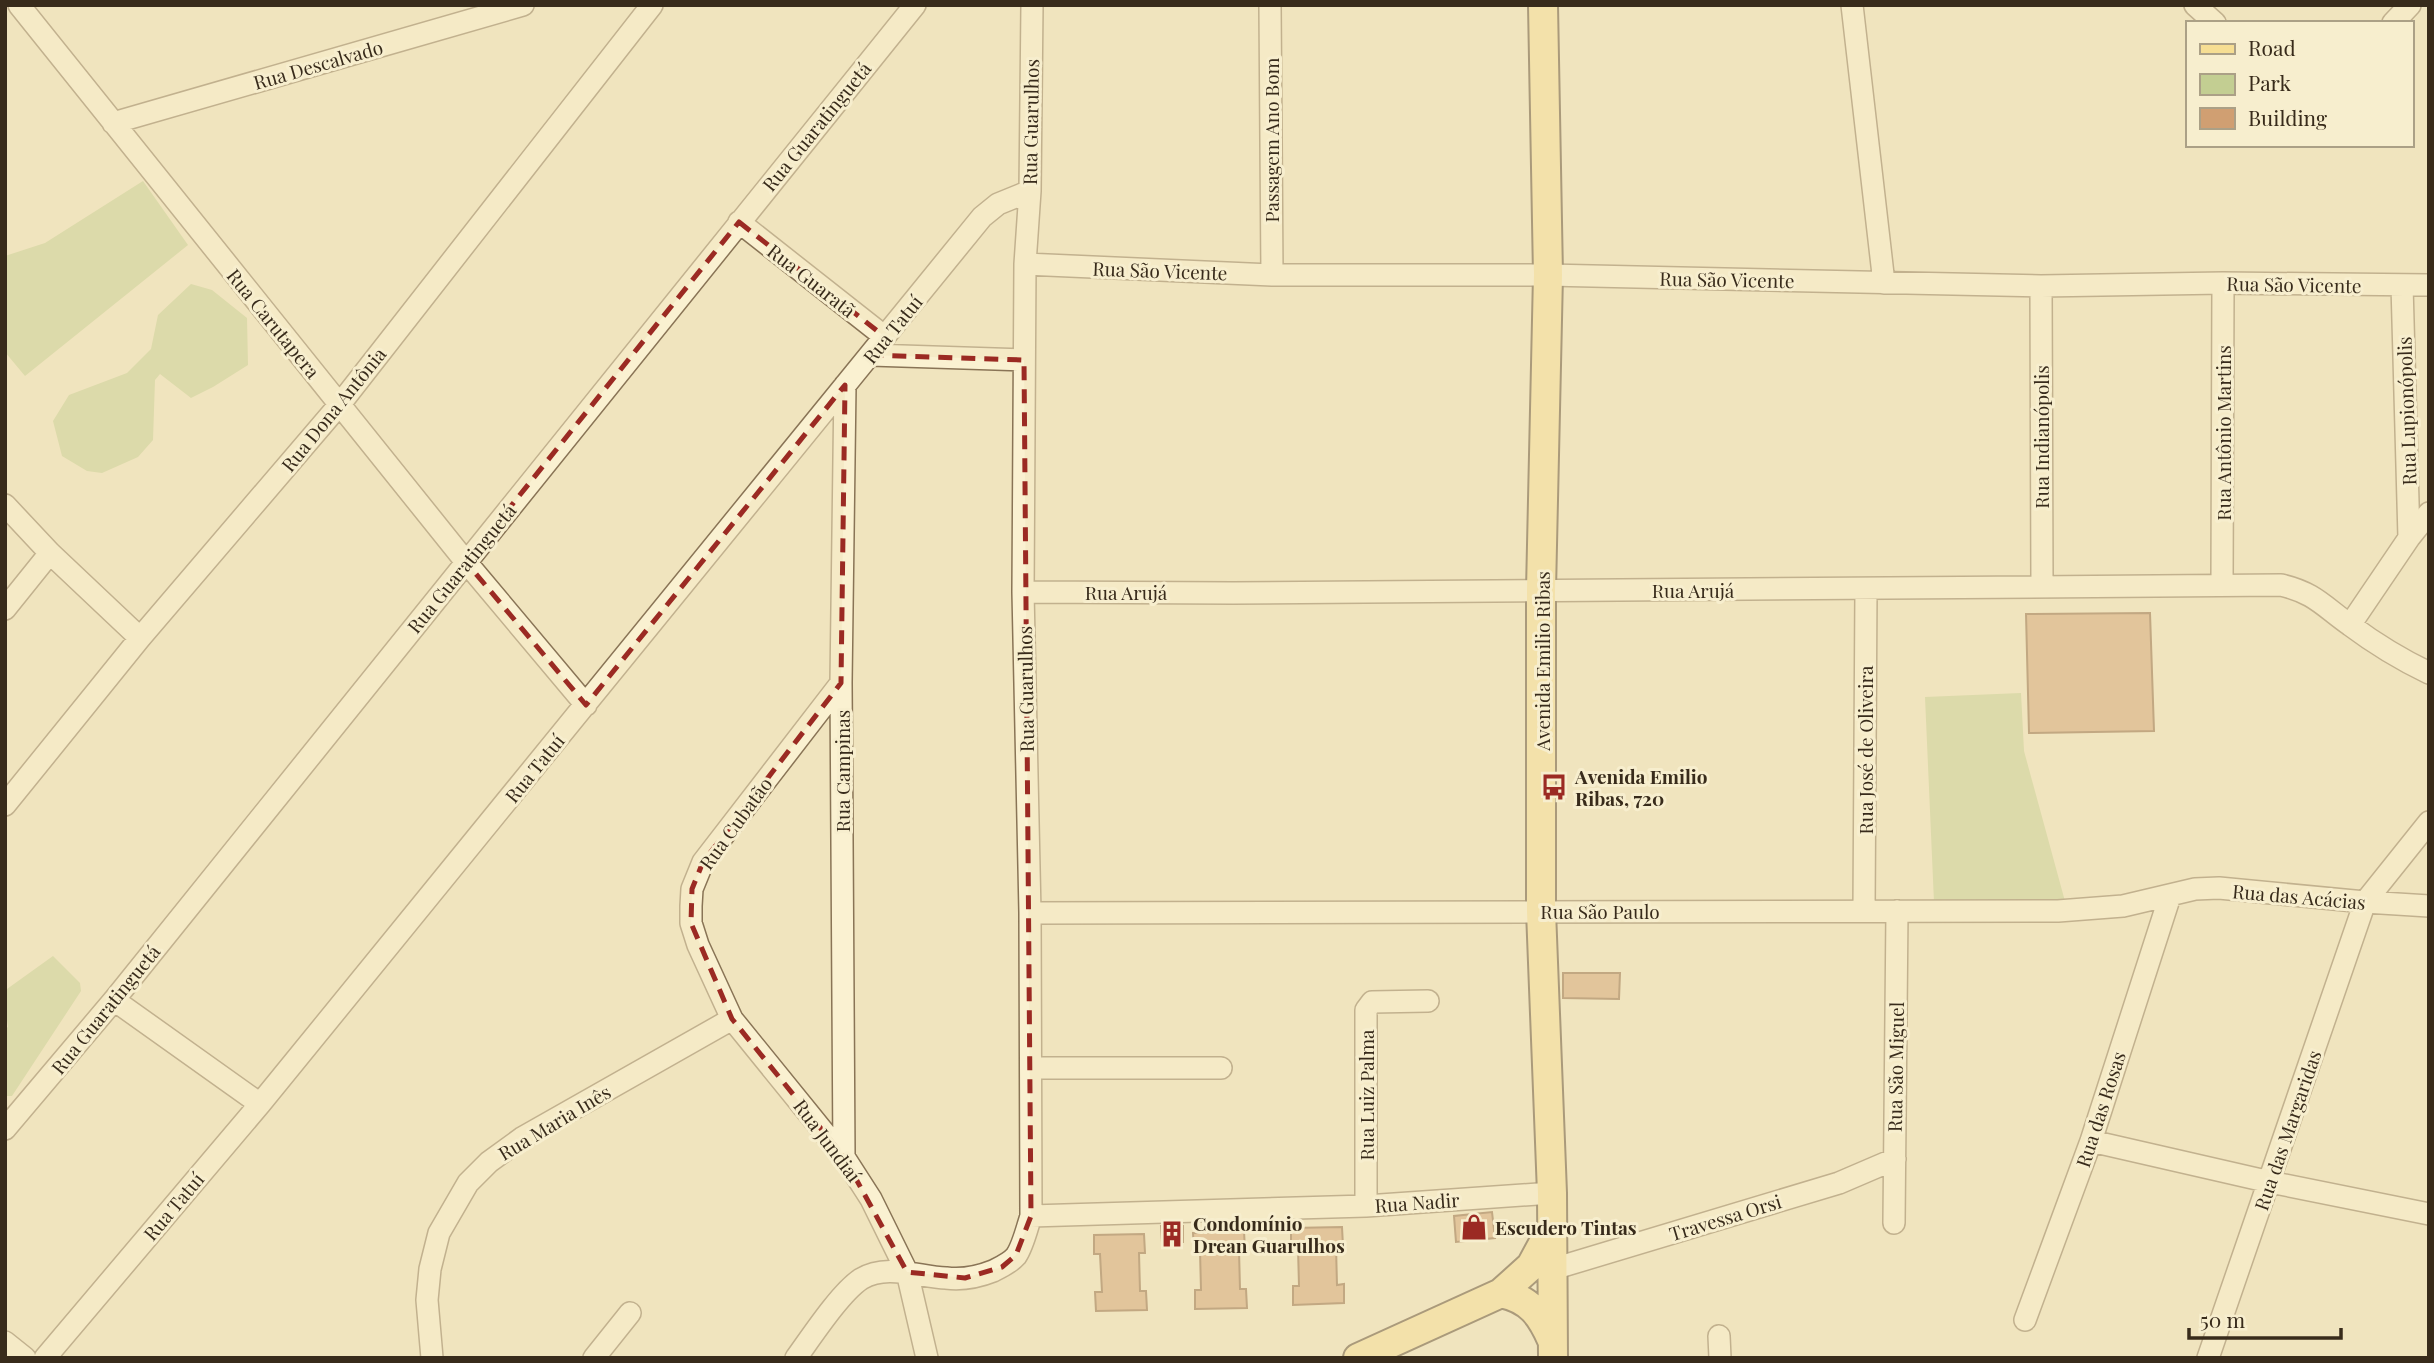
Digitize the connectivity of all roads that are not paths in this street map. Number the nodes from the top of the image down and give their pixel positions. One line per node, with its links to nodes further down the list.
1 (19, 5): 13 (street, Rua Carutapera)
2 (523, 5): 13 (street, Rua Descalvado)
3 (652, 5): 28 (street, Rua Dona Antônia)
4 (915, 5): 15 (street, Rua Guaratinguetá)
5 (1032, 5): 14 (street, Rua Guarulhos)
6 (1270, 5): 17 (street, Passagem Ano Bom)
7 (1543, 5): 18 (main road, Avenida Emilio Ribas)
8 (1852, 5): 19 (street)
9 (2195, 5): 11 (street)
10 (2410, 5): 12 (street)
11 (2213, 21)
12 (2395, 21)
13 (113, 123): 28 (street, Rua Carutapera)
14 (1030, 191): 16 (street, Rua Guarulhos); 24 (street, Rua Tatuí)
15 (739, 222): 24 (street, Rua Guaratã); 33 (street, Rua Guaratinguetá)
16 (1025, 264): 17 (street, Rua São Vicente); 26 (street, Rua Guarulhos)
17 (1272, 275): 18 (street, Rua São Vicente)
18 (1548, 275): 19 (street, Rua São Vicente); 37 (main road, Avenida Emilio Ribas)
19 (1884, 283): 23 (street, Rua São Vicente)
20 (2223, 283): 21 (street, Rua São Vicente); 23 (street, Rua São Vicente); 34 (street, Rua Antônio Martins)
21 (2402, 285): 22 (street, Rua São Vicente); 31 (street, Rua Lupionópolis)
22 (2429, 285)
23 (2041, 286): 35 (street, Rua Indianópolis)
24 (885, 337): 25 (street, Rua Tatuí)
25 (871, 355): 26 (street); 27 (street, Rua Tatuí)
26 (1024, 360): 38 (street, Rua Guarulhos)
27 (845, 385): 43 (street, Rua Campinas); 44 (street, Rua Tatuí)
28 (340, 404): 33 (street, Rua Carutapera); 41 (street, Rua Dona Antônia)
29 (5, 505): 32 (street)
30 (2429, 513): 31 (street)
31 (2409, 538): 40 (street)
32 (50, 553): 39 (street); 41 (street)
33 (466, 562): 44 (street, Rua Carutapera); 54 (street, Rua Guaratinguetá)
34 (2222, 584): 35 (street, Rua Arujá); 40 (street, Rua Arujá)
35 (2042, 587): 36 (street, Rua Arujá)
36 (1866, 589): 37 (street, Rua Arujá); 51 (street, Rua José de Oliveira)
37 (1541, 590): 38 (street, Rua Arujá); 50 (main road, Avenida Emilio Ribas)
38 (1023, 592): 53 (street, Rua Guarulhos)
39 (5, 609)
40 (2350, 625): 42 (street, Rua Arujá)
41 (139, 638): 45 (street, Rua Dona Antônia)
42 (2429, 673)
43 (841, 683): 56 (street, Rua Cubatão); 62 (street, Rua Campinas)
44 (586, 705): 59 (street, Rua Tatuí)
45 (5, 805)
46 (2429, 822): 48 (street, Rua das Margaridas)
47 (2169, 896): 48 (street, Rua das Acácias); 52 (street, Rua São Paulo); 61 (street, Rua das Rosas)
48 (2365, 902): 49 (street, Rua das Acácias); 64 (street, Rua das Margaridas)
49 (2429, 906)
50 (1541, 911): 51 (street, Rua São Paulo); 53 (street, Rua São Paulo); 65 (main road, Avenida Emilio Ribas)
51 (1864, 911): 52 (street, Rua São Paulo)
52 (1897, 911): 63 (street, Rua São Miguel)
53 (1030, 913): 58 (street, Rua Guarulhos)
54 (114, 999): 59 (street); 60 (street, Rua Guaratinguetá)
55 (1429, 1001): 66 (street, Rua Luiz Palma)
56 (732, 1019): 62 (street, Rua Jundiaí); 79 (street, Rua Maria Inês)
57 (1221, 1068): 58 (street)
58 (1031, 1069): 68 (street, Rua Guarulhos)
59 (260, 1104): 81 (street, Rua Tatuí)
60 (5, 1129)
61 (2091, 1141): 64 (street); 75 (street, Rua das Rosas)
62 (844, 1157): 72 (street, Rua Jundiaí)
63 (1895, 1158): 69 (street, Rua São Miguel); 71 (street, Travessa Orsi)
64 (2270, 1182): 67 (street); 88 (street, Rua das Margaridas)
65 (1552, 1193): 66 (street, Rua Nadir); 70 (main road, Avenida Emilio Ribas)
66 (1366, 1206): 68 (street, Rua Nadir)
67 (2429, 1214)
68 (1031, 1216): 72 (street, Rua Guarulhos)
69 (1894, 1223)
70 (1552, 1226): 71 (main road, Avenida Emilio Ribas); 73 (main road)
71 (1553, 1269): 78 (main road, Avenida Emilio Ribas)
72 (907, 1272): 84 (street, Rua Guarulhos); 85 (street, Rua Jundiaí)
73 (1502, 1293): 78 (main road); 86 (main road)
74 (629, 1313): 83 (street)
75 (2025, 1320)
76 (1719, 1336): 87 (street)
77 (5, 1342): 80 (street)
78 (1553, 1350)
79 (432, 1351): 82 (street)
80 (25, 1358)
81 (45, 1358)
82 (452, 1358)
83 (594, 1358)
84 (796, 1358)
85 (927, 1358)
86 (1358, 1358)
87 (1720, 1358)
88 (2208, 1358)

